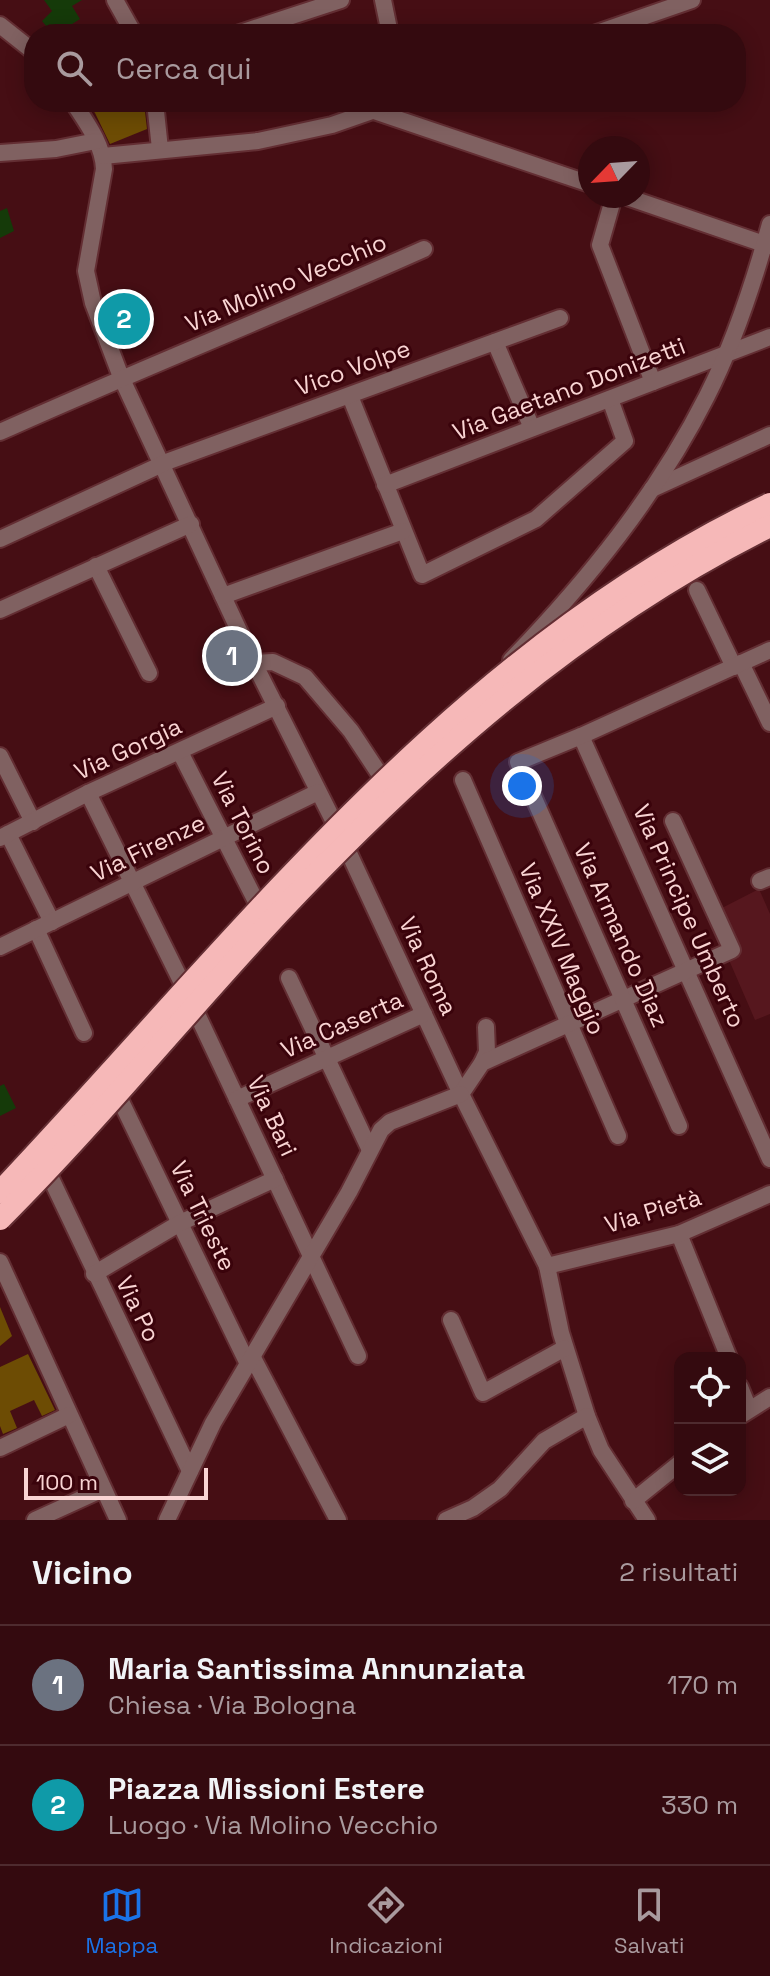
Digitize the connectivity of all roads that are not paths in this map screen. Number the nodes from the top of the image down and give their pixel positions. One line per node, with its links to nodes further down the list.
1 (115, 0): 5 (street)
2 (341, 0): 6 (street)
3 (383, 0): 7 (street)
4 (692, 0): 8 (street)
5 (128, 24)
6 (268, 24)
7 (388, 24)
8 (623, 24)
9 (0, 25): 10 (street)
10 (24, 44)
11 (79, 112): 15 (street)
12 (156, 112): 16 (street)
13 (371, 112): 16 (street)
14 (377, 112): 18 (street)
15 (100, 148): 16 (street); 17 (street); 28 (street, Via Roma)
16 (160, 149)
17 (0, 153)
18 (578, 180)
19 (650, 205): 22 (street)
20 (611, 208): 29 (street)
21 (770, 224): 22 (street)
22 (767, 245): 27 (street)
23 (424, 249): 28 (street, Via Molino Vecchio)
24 (560, 318): 26 (street, Vico Volpe)
25 (770, 337): 27 (street, Via Gaetano Donizetti)
26 (495, 342): 30 (street, Vico Volpe); 32 (street)
27 (727, 354): 29 (street, Via Gaetano Donizetti); 37 (street)
28 (121, 377): 33 (street, Via Molino Vecchio); 35 (street, Via Roma)
29 (653, 382): 31 (street, Via Gaetano Donizetti)
30 (350, 396): 35 (street, Vico Volpe); 36 (street)
31 (610, 399): 32 (street, Via Gaetano Donizetti); 41 (street)
32 (532, 428): 36 (street, Via Gaetano Donizetti)
33 (0, 432)
34 (770, 435): 37 (street)
35 (163, 465): 39 (street, Via Roma); 42 (street, Vico Volpe)
36 (385, 485): 41 (street)
37 (652, 489): 58 (street)
38 (770, 504): 90 (highway, bridge)
39 (191, 524): 43 (street); 45 (street, Via Roma)
40 (770, 526): 92 (highway, bridge)
41 (403, 531): 45 (street)
42 (0, 539)
43 (96, 566): 46 (street); 50 (street)
44 (697, 590): 49 (street)
45 (223, 596): 48 (street, Via Roma)
46 (0, 610)
47 (770, 650): 49 (street)
48 (254, 663): 51 (street, Via Roma); 58 (street)
49 (738, 665): 52 (street); 53 (street)
50 (149, 673)
51 (277, 706): 54 (street, Via Gorgia); 59 (street, Via Roma)
52 (770, 723)
53 (581, 736): 71 (street, Via Principe Umberto); 74 (street, Via Armando Diaz)
54 (180, 752): 60 (street, Via Gorgia); 65 (street, Via Torino)
55 (0, 756): 56 (street)
56 (4, 775): 62 (street)
57 (463, 780): 76 (street, Via XXIV Maggio)
58 (388, 787): 64 (street)
59 (318, 792): 64 (street, Via Roma); 65 (street, Via Firenze)
60 (88, 793): 62 (street, Via Gorgia); 66 (street, Via Bari)
61 (673, 821): 71 (street)
62 (33, 822): 63 (street, Via Gorgia)
63 (4, 836): 68 (street)
64 (341, 836): 67 (street); 75 (street, Via Roma)
65 (223, 838): 66 (street, Via Firenze); 67 (street, Via Torino)
66 (131, 882): 68 (street, Via Firenze); 73 (street, Via Bari)
67 (264, 916): 73 (street)
68 (52, 922): 69 (street, Via Firenze)
69 (36, 929): 70 (street, Via Firenze); 78 (street)
70 (0, 947)
71 (688, 971): 74 (street); 87 (street, Via Principe Umberto)
72 (289, 978): 79 (street)
73 (189, 997): 81 (street); 83 (street, Via Bari)
74 (623, 998): 76 (street); 84 (street, Via Armando Diaz)
75 (424, 1014): 79 (street, Via Caserta); 82 (street, Via Roma)
76 (568, 1023): 80 (street); 85 (street, Via XXIV Maggio)
77 (486, 1027): 80 (street)
78 (84, 1033)
79 (327, 1058): 83 (street, Via Caserta); 86 (street)
80 (482, 1063): 82 (street)
81 (115, 1089): 88 (street); 93 (street, Via Trieste)
82 (461, 1094): 86 (street); 97 (street, Via Roma)
83 (237, 1099): 89 (street, Via Bari)
84 (679, 1126)
85 (618, 1136)
86 (370, 1150): 95 (street)
87 (770, 1159)
88 (46, 1168): 92 (street); 98 (street, Via Po)
89 (275, 1179): 93 (street); 95 (street, Via Bari)
90 (0, 1192)
91 (770, 1194): 94 (street, Via Pietà)
92 (0, 1220)
93 (180, 1223): 98 (street); 103 (street, Via Trieste)
94 (679, 1234): 97 (street, Via Pietà); 101 (street)
95 (311, 1255): 102 (street, Via Bari); 103 (street)
96 (0, 1262): 106 (street)
97 (547, 1266): 100 (street, Via Roma)
98 (94, 1274): 110 (street, Via Po)
99 (451, 1320): 100 (street)
100 (565, 1348): 107 (street, Via Roma)
101 (727, 1352)
102 (358, 1356)
103 (250, 1360): 110 (street); 116 (street, Via Trieste)
104 (770, 1397): 105 (street)
105 (746, 1411)
106 (69, 1415): 108 (street); 111 (street)
107 (587, 1416): 112 (street, Via Roma); 117 (street)
108 (0, 1448)
109 (674, 1468): 112 (street)
110 (190, 1471): 115 (street)
111 (103, 1489): 113 (street); 114 (street)
112 (633, 1501): 118 (street, Via Roma)
113 (37, 1520)
114 (118, 1520)
115 (167, 1520)
116 (338, 1520)
117 (446, 1520)
118 (647, 1520)

